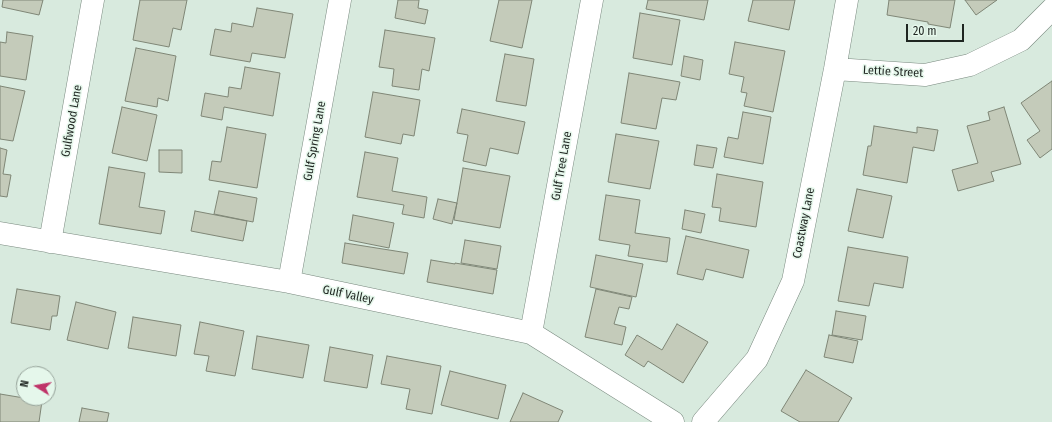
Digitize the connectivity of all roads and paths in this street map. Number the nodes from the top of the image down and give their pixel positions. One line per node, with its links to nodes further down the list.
1 (93, 0): 8 (street, Gulfwood Lane)
2 (340, 0): 9 (street, Gulf Spring Lane)
3 (592, 0): 10 (street, Gulf Tree Lane)
4 (847, 0): 6 (street, Coastway Lane)
5 (1052, 9): 6 (street, Lettie Street)
6 (835, 69): 12 (street, Coastway Lane)
7 (0, 233): 8 (street, Gulf Valley)
8 (50, 242): 9 (street, Gulf Valley)
9 (289, 282): 10 (street, Gulf Valley)
10 (531, 333): 11 (street, Gulf Valley)
11 (672, 422)
12 (703, 422)

